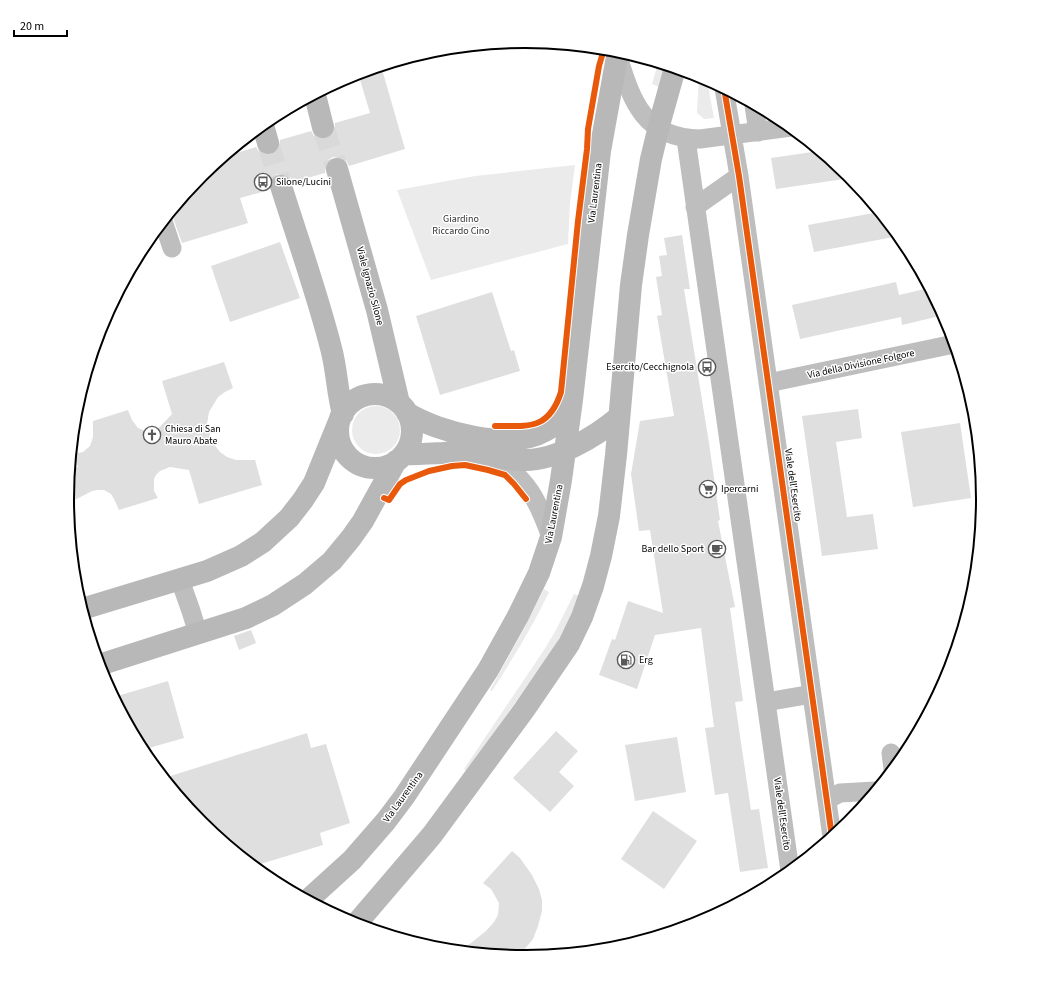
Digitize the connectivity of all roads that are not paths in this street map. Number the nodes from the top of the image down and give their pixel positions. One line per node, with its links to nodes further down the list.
1 (617, 58): 21 (main road, Via Laurentina)
2 (620, 58): 8 (street, Via Laurentina)
3 (674, 73): 8 (main road)
4 (725, 96): 11 (street, Viale dell'Esercito)
5 (316, 100): 7 (main road)
6 (755, 111): 10 (street)
7 (323, 127)
8 (658, 128): 12 (street, Via Laurentina); 24 (main road)
9 (782, 128): 10 (street, Via Laurentina)
10 (758, 132): 11 (street, Via Laurentina)
11 (731, 136): 12 (street, Via Laurentina); 14 (street, Viale dell'Esercito)
12 (686, 139): 16 (street, Viale dell'Esercito)
13 (337, 169): 22 (main road, Viale Ignazio Silone)
14 (739, 176): 16 (street); 20 (street, Viale dell'Esercito)
15 (281, 186): 23 (main road)
16 (695, 207): 34 (street, Viale dell'Esercito)
17 (165, 227): 18 (street)
18 (172, 248)
19 (949, 345): 20 (street, Via della Divisione Folgore)
20 (768, 383): 33 (street, Viale dell'Esercito)
21 (572, 400): 22 (main road); 25 (main road, Via Laurentina)
22 (403, 408): 23 (main road); 26 (main road)
23 (342, 416): 26 (main road); 29 (main road)
24 (618, 417): 25 (main road); 40 (main road)
25 (565, 450): 27 (main road); 28 (main road, Via Laurentina)
26 (400, 458): 27 (main road); 31 (main road)
27 (496, 458): 28 (street)
28 (551, 537): 39 (main road, Via Laurentina)
29 (180, 580): 30 (main road); 31 (street)
30 (87, 607)
31 (198, 634): 32 (main road)
32 (105, 663)
33 (812, 694): 34 (street); 36 (street, Viale dell'Esercito)
34 (766, 702): 38 (street, Viale dell'Esercito)
35 (868, 791): 36 (street)
36 (826, 800): 37 (street, Viale dell'Esercito)
37 (831, 830)
38 (789, 865)
39 (312, 896)
40 (360, 919)

